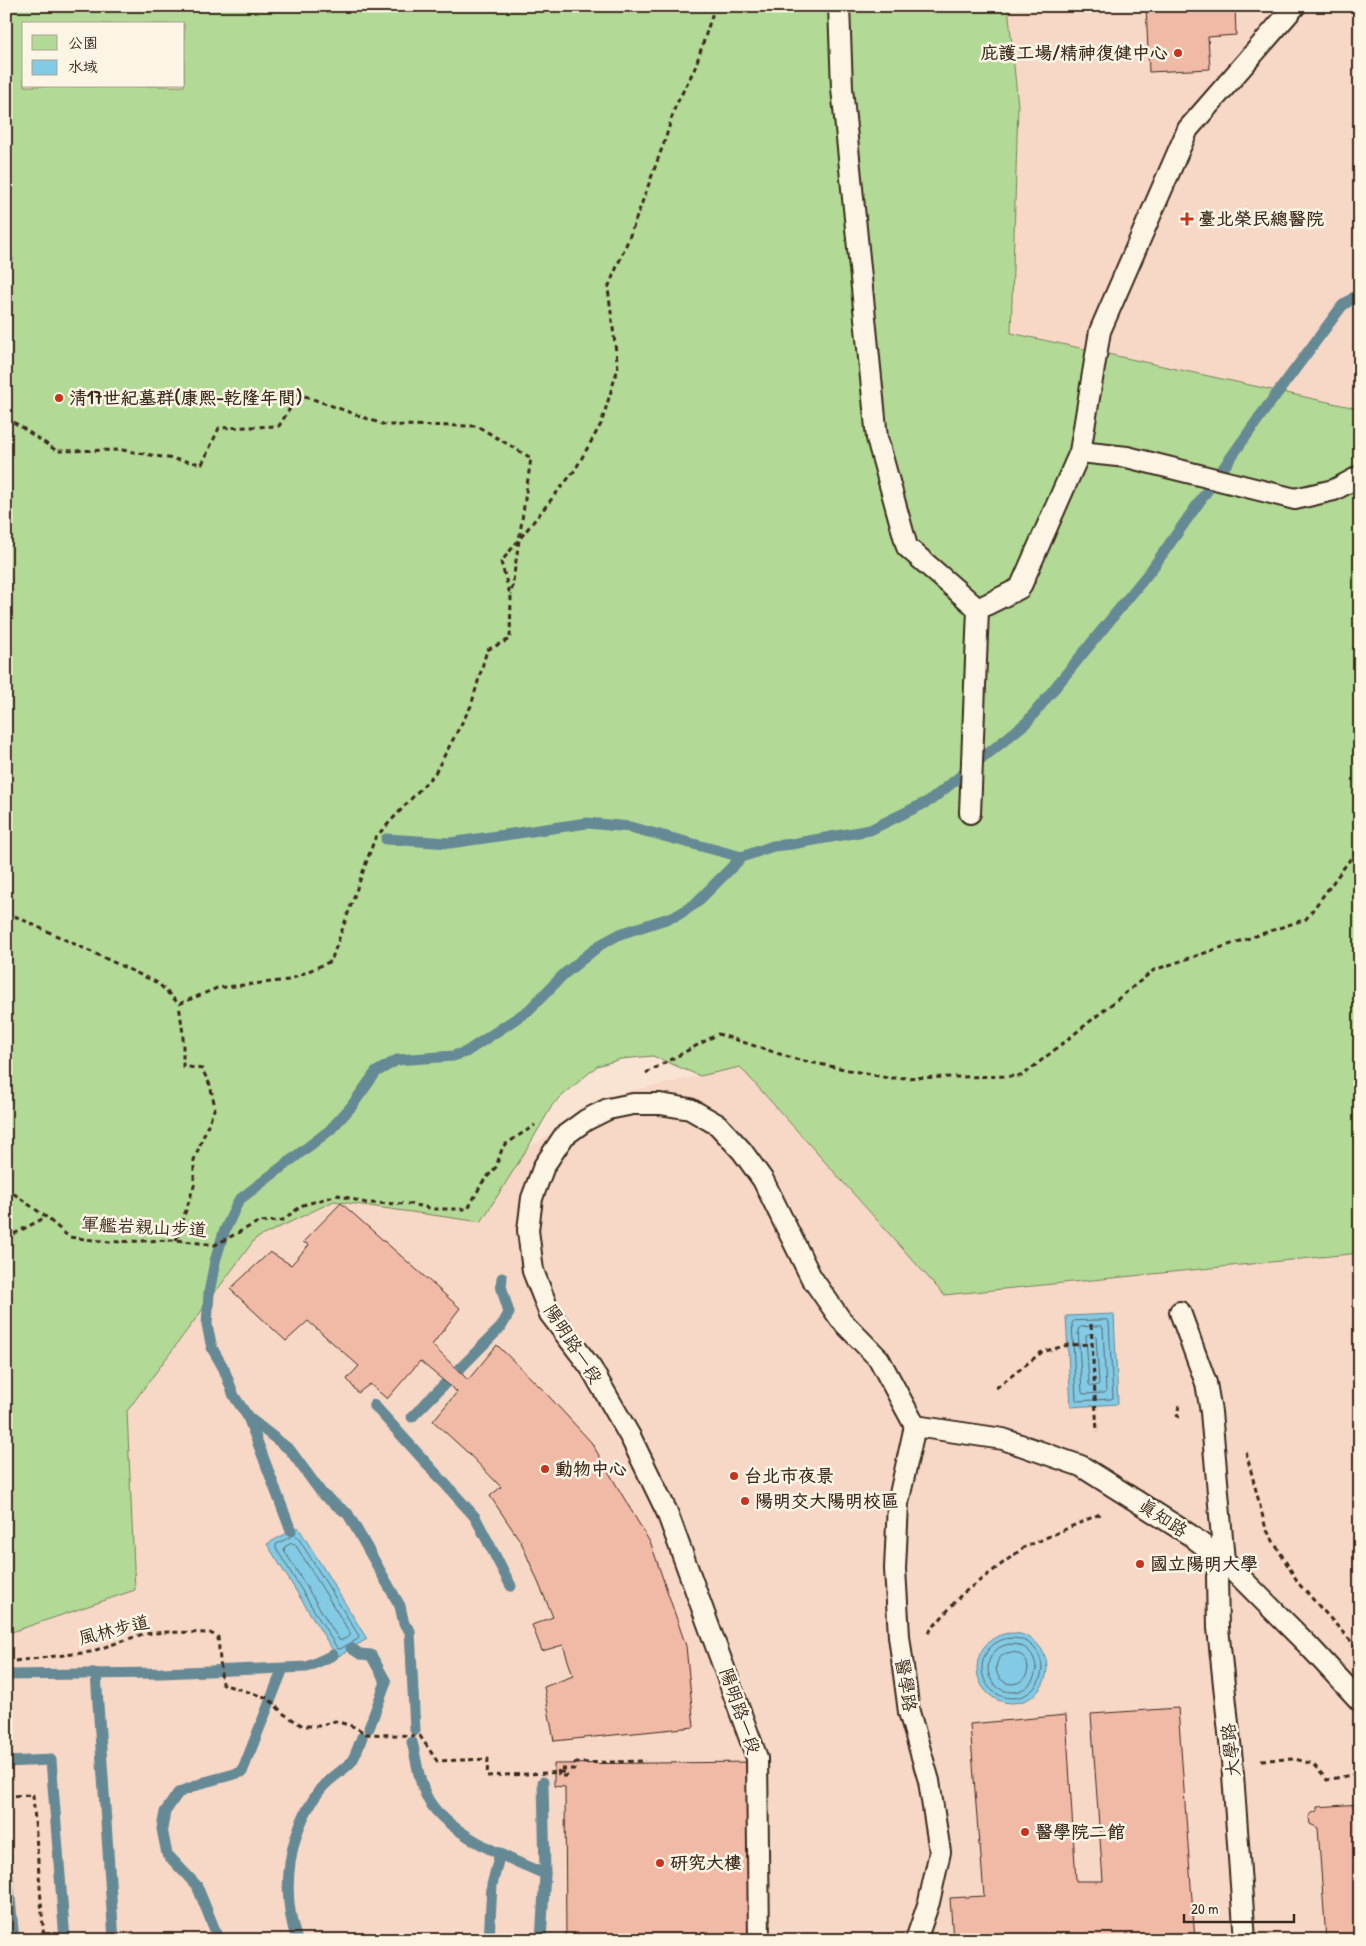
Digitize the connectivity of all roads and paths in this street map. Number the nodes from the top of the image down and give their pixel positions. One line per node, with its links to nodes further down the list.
1 (716, 6): 9 (path)
2 (839, 6): 11 (lane)
3 (1295, 6): 7 (lane)
4 (6, 248): 5 (path)
5 (6, 274)
6 (6, 417): 9 (path)
7 (1080, 452): 8 (lane); 11 (lane)
8 (1360, 476)
9 (518, 541): 10 (path); 10 (path)
10 (511, 598): 15 (path)
11 (978, 608): 12 (lane)
12 (970, 813)
13 (1360, 846): 16 (path)
14 (6, 912): 15 (path)
15 (179, 1004): 21 (path)
16 (640, 1076)
17 (538, 1122): 21 (path, 軍艦岩親山步道)
18 (6, 1188): 19 (path, 軍艦岩親山步道)
19 (46, 1217): 20 (path); 21 (path, 軍艦岩親山步道)
20 (6, 1238)
21 (176, 1240)
22 (1180, 1312): 28 (lane)
23 (1092, 1324): 24 (path)
24 (1092, 1344): 25 (path); 29 (path)
25 (996, 1388)
26 (1177, 1416): 28 (path)
27 (915, 1426): 30 (lane, 真知路); 41 (lane, 陽明路一段); 42 (lane, 醫學路)
28 (1212, 1429): 31 (lane); 33 (path)
29 (1097, 1432)
30 (1138, 1502): 31 (lane, 真知路); 32 (path)
31 (1224, 1561): 35 (lane, 真知路); 37 (lane, 大學路)
32 (925, 1636)
33 (1360, 1651)
34 (6, 1662): 36 (path, 風林步道)
35 (1360, 1701)
36 (646, 1761)
37 (1232, 1761): 38 (path); 43 (lane, 大學路)
38 (1360, 1773)
39 (6, 1796): 40 (path)
40 (44, 1940)
41 (759, 1940)
42 (916, 1940)
43 (1245, 1940)

